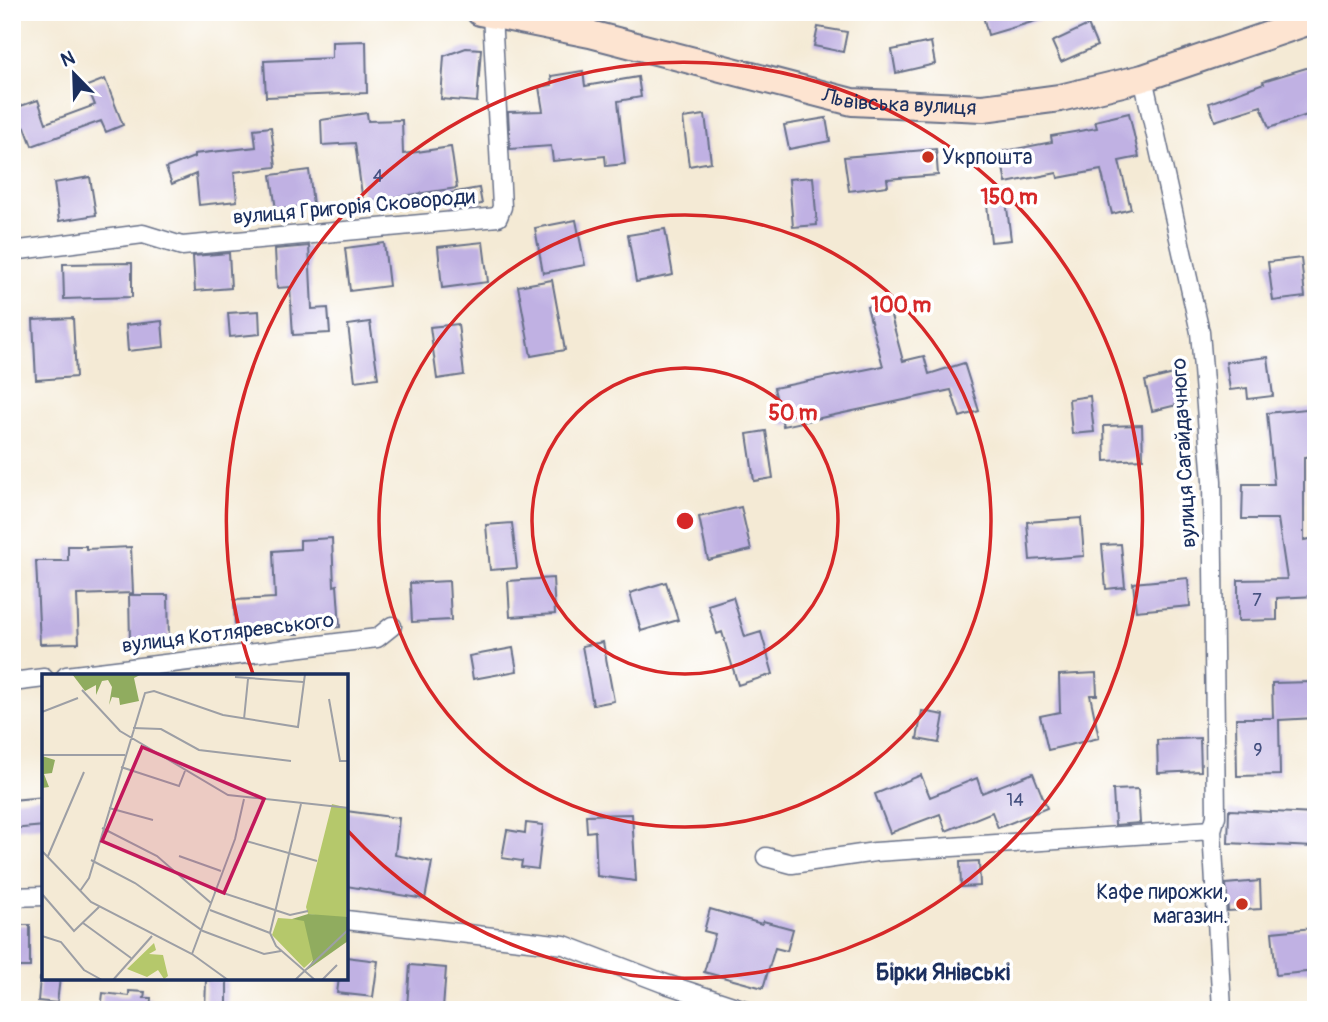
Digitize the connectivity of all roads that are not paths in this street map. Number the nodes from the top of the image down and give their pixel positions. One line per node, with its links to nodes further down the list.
1 (486, 13): 3 (main road, Львівська вулиця); 4 (street, вулиця Григорія Сковороди)
2 (1316, 19): 3 (main road, Львівська вулиця)
3 (1143, 78): 9 (street, вулиця Сагайдачного)
4 (12, 251)
5 (393, 626): 6 (street, вулиця Котляревського)
6 (82, 674)
7 (42, 678): 8 (street)
8 (12, 682)
9 (1212, 830): 10 (street); 15 (street, вулиця Сагайдачного)
10 (766, 857)
11 (42, 896): 12 (street)
12 (12, 897)
13 (348, 920): 14 (street)
14 (745, 1010)
15 (1222, 1010)

